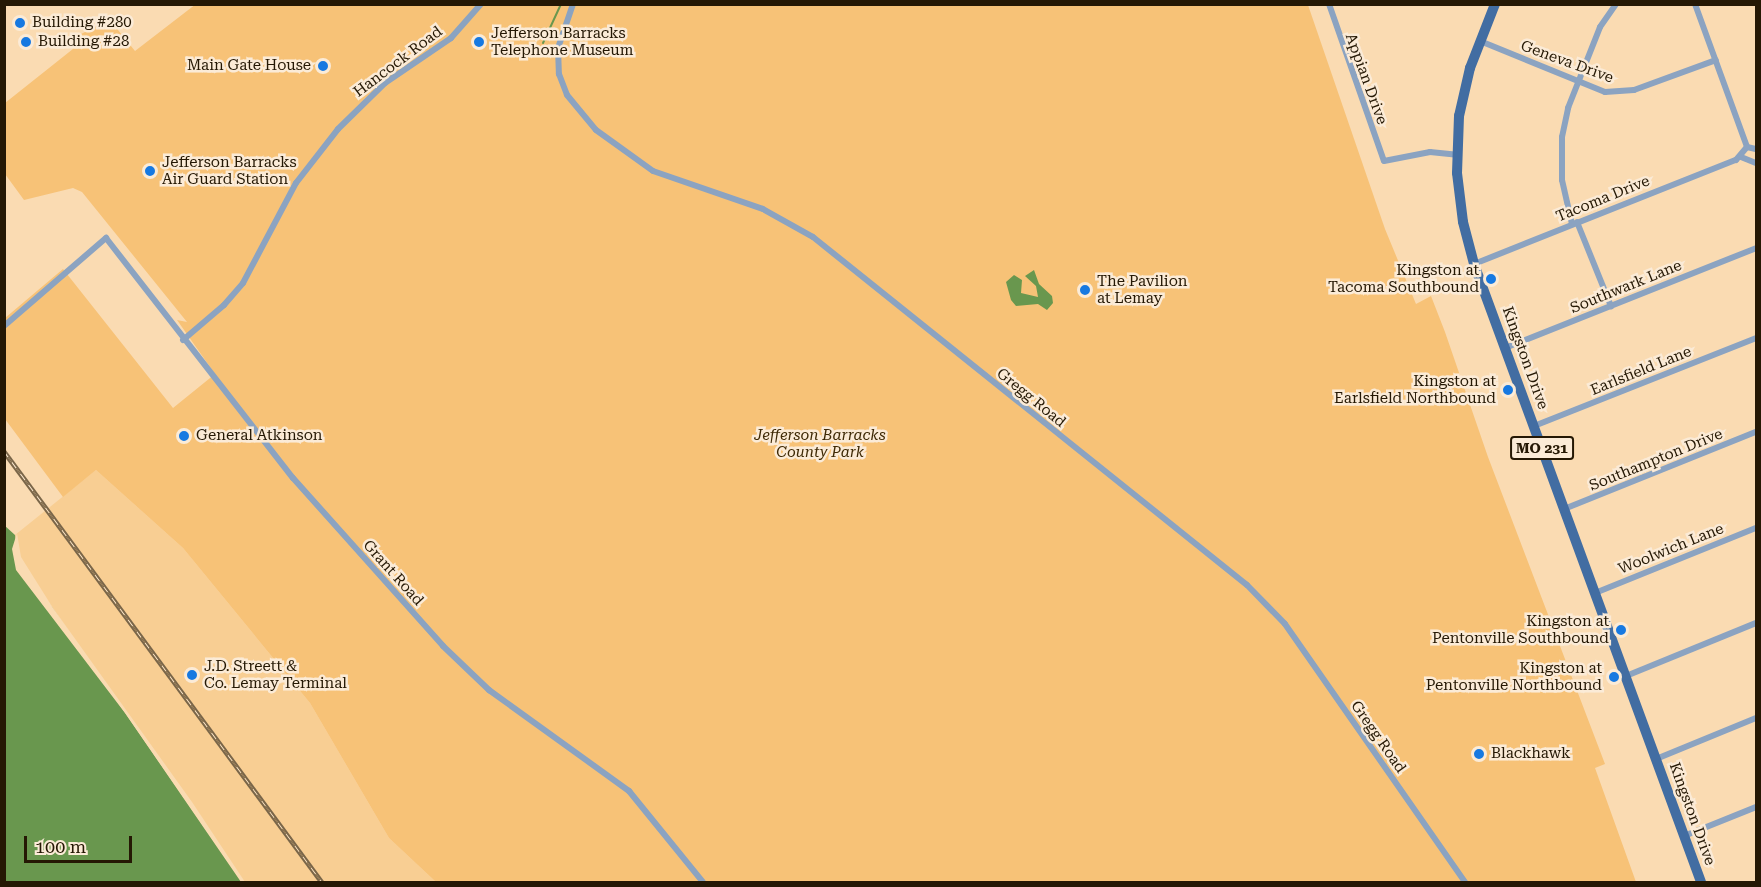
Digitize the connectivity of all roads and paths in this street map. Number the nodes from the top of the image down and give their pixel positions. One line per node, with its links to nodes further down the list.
1 (481, 4): 21 (street, Hancock Road)
2 (573, 4): 35 (street, Gregg Road)
3 (1329, 4): 12 (street, Appian Drive)
4 (1495, 4): 7 (main road, Kingston Drive / MO 231)
5 (1616, 4): 9 (street)
6 (1695, 4): 8 (street)
7 (1480, 41): 9 (street, Geneva Drive); 12 (main road, Kingston Drive / MO 231)
8 (1716, 60): 9 (street, Geneva Drive); 10 (street)
9 (1576, 82): 15 (street)
10 (1748, 147): 11 (street); 13 (street)
11 (1756, 149)
12 (1456, 155): 17 (main road, Kingston Drive / MO 231)
13 (1741, 157): 14 (street); 15 (street, Tacoma Drive)
14 (1756, 163)
15 (1575, 223): 17 (street, Tacoma Drive); 18 (street)
16 (1756, 248): 18 (street, Southwark Lane)
17 (1474, 264): 22 (main road, Kingston Drive / MO 231)
18 (1611, 306): 22 (street, Southwark Lane)
19 (4, 326): 21 (street, Grant Road)
20 (1756, 338): 23 (street, Earlsfield Lane)
21 (183, 340): 34 (street, Grant Road)
22 (1505, 348): 23 (main road, Kingston Drive / MO 231)
23 (1534, 426): 25 (main road, Kingston Drive / MO 231)
24 (1756, 432): 25 (street, Southampton Drive)
25 (1564, 509): 27 (main road, Kingston Drive / MO 231)
26 (1756, 528): 27 (street, Woolwich Lane)
27 (1595, 593): 29 (main road, Kingston Drive / MO 231)
28 (1756, 623): 29 (street)
29 (1626, 676): 31 (main road, Kingston Drive / MO 231)
30 (1756, 718): 31 (street)
31 (1656, 759): 33 (main road, Kingston Drive / MO 231)
32 (1756, 807): 33 (street)
33 (1684, 836): 36 (main road, Kingston Drive / MO 231)
34 (703, 882)
35 (1465, 882)
36 (1701, 882)

